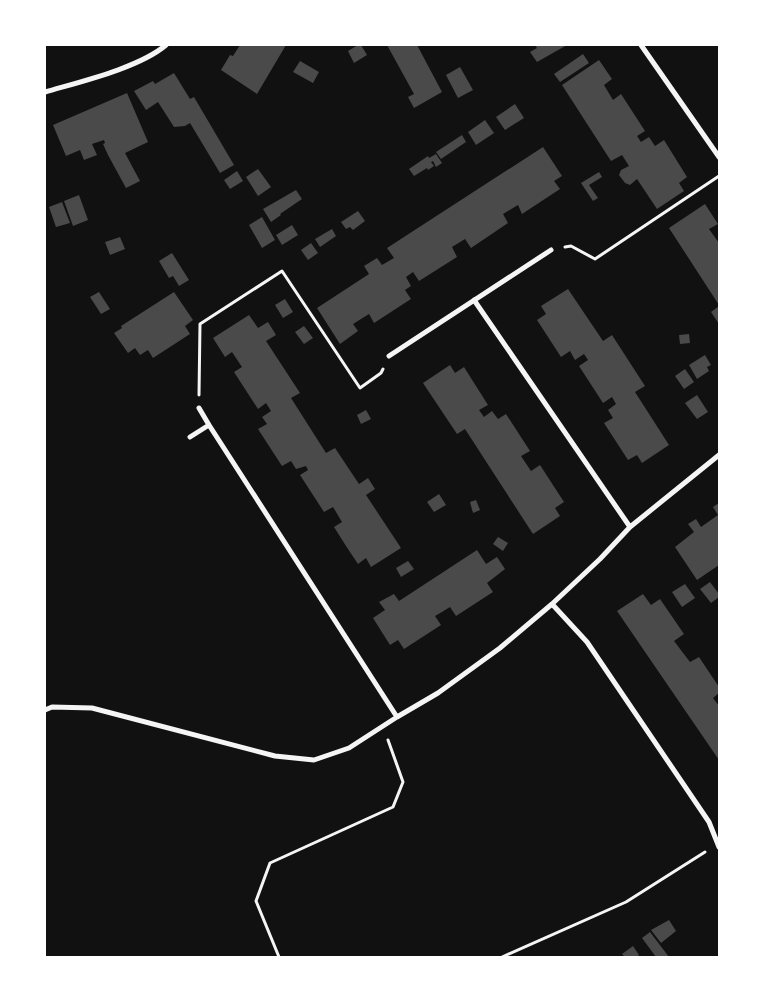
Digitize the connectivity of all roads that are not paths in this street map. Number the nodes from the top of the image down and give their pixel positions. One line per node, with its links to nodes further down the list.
1 (166, 45): 3 (street)
2 (642, 45): 4 (street)
3 (45, 92)
4 (719, 156)
5 (551, 250): 6 (street)
6 (474, 300): 7 (street); 12 (street)
7 (389, 356)
8 (199, 408): 9 (street)
9 (209, 425): 10 (street); 15 (street)
10 (190, 437)
11 (719, 455): 12 (street)
12 (630, 527): 13 (street)
13 (552, 604): 15 (street); 16 (street)
14 (45, 710): 15 (street)
15 (397, 717)
16 (718, 846)

